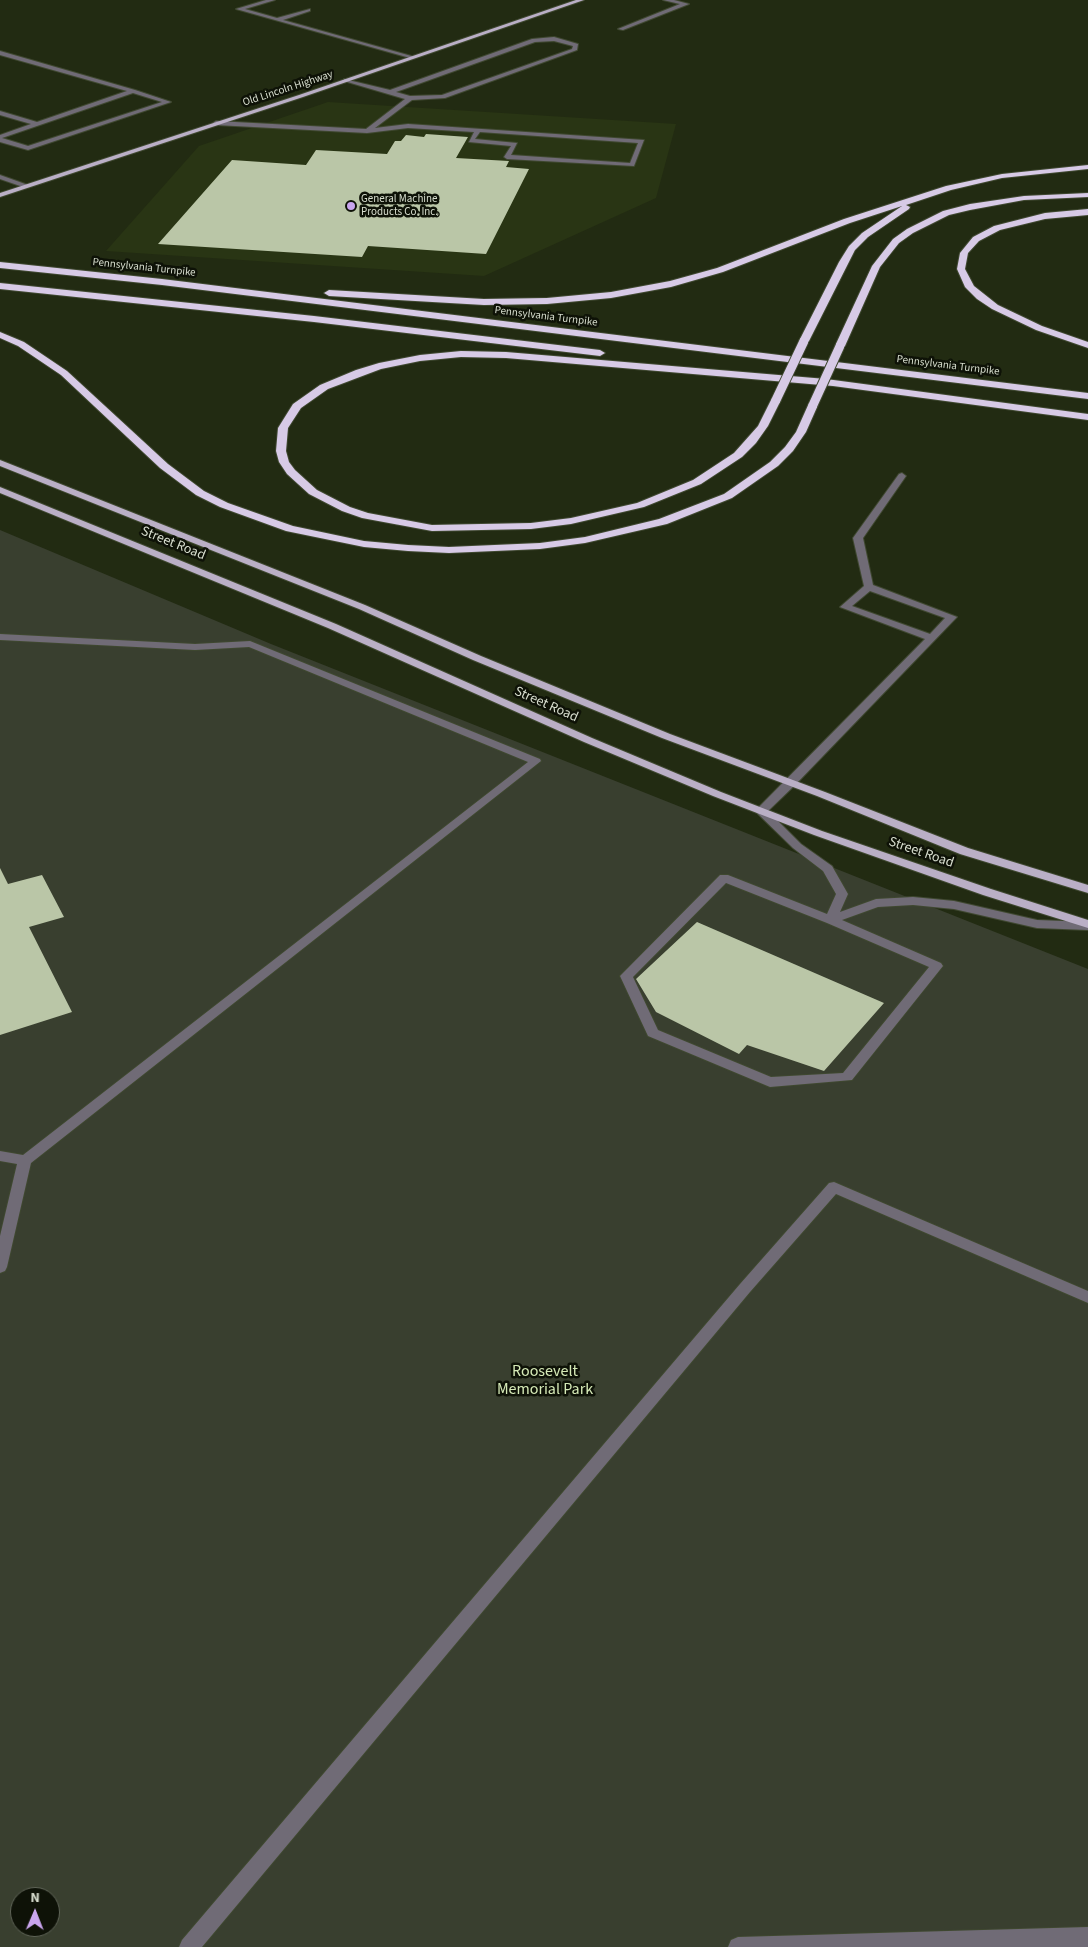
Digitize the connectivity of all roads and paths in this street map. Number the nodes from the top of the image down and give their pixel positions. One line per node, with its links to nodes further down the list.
1 (272, 0): 5 (lane)
2 (580, 0): 9 (main road, Old Lincoln Highway)
3 (666, 0): 6 (lane)
4 (308, 10): 5 (lane)
5 (276, 20): 9 (lane)
6 (621, 29)
7 (0, 53): 8 (lane)
8 (16, 58): 10 (lane); 12 (lane)
9 (412, 58): 11 (main road, Old Lincoln Highway)
10 (0, 63)
11 (346, 80): 13 (lane); 16 (main road, Old Lincoln Highway)
12 (133, 92): 17 (lane); 20 (lane)
13 (390, 92): 14 (lane); 14 (lane)
14 (410, 98): 19 (lane)
15 (0, 113): 17 (lane)
16 (216, 123): 19 (lane); 23 (main road, Old Lincoln Highway)
17 (37, 124): 20 (lane)
18 (478, 130): 18 (lane); 19 (lane)
19 (367, 131)
20 (0, 138)
21 (1088, 167): 24 (highway)
22 (0, 177): 23 (lane)
23 (26, 186): 25 (main road, Old Lincoln Highway)
24 (926, 194): 29 (highway); 33 (highway, bridge)
25 (0, 195)
26 (1088, 195): 31 (highway, bridge)
27 (1088, 212): 32 (highway)
28 (0, 265): 29 (highway, Pennsylvania Turnpike)
29 (162, 282): 34 (highway, Pennsylvania Turnpike)
30 (0, 286): 33 (highway)
31 (0, 335)
32 (1088, 345)
33 (834, 383): 35 (highway)
34 (1088, 396)
35 (1088, 416)
36 (0, 463): 42 (main road, Street Road)
37 (902, 476): 39 (lane)
38 (0, 490): 43 (main road, Street Road)
39 (869, 586): 41 (lane); 41 (lane)
40 (0, 637): 48 (lane)
41 (932, 638): 42 (lane)
42 (791, 783): 43 (lane); 44 (main road, Street Road)
43 (761, 811): 45 (lane); 46 (main road, Street Road)
44 (1088, 889)
45 (831, 920): 45 (lane); 46 (lane)
46 (1088, 925)
47 (0, 1156): 48 (lane)
48 (25, 1161): 49 (lane)
49 (0, 1267)
50 (1088, 1297): 52 (lane)
51 (1088, 1937): 53 (lane)
52 (189, 1947)
53 (738, 1947)

